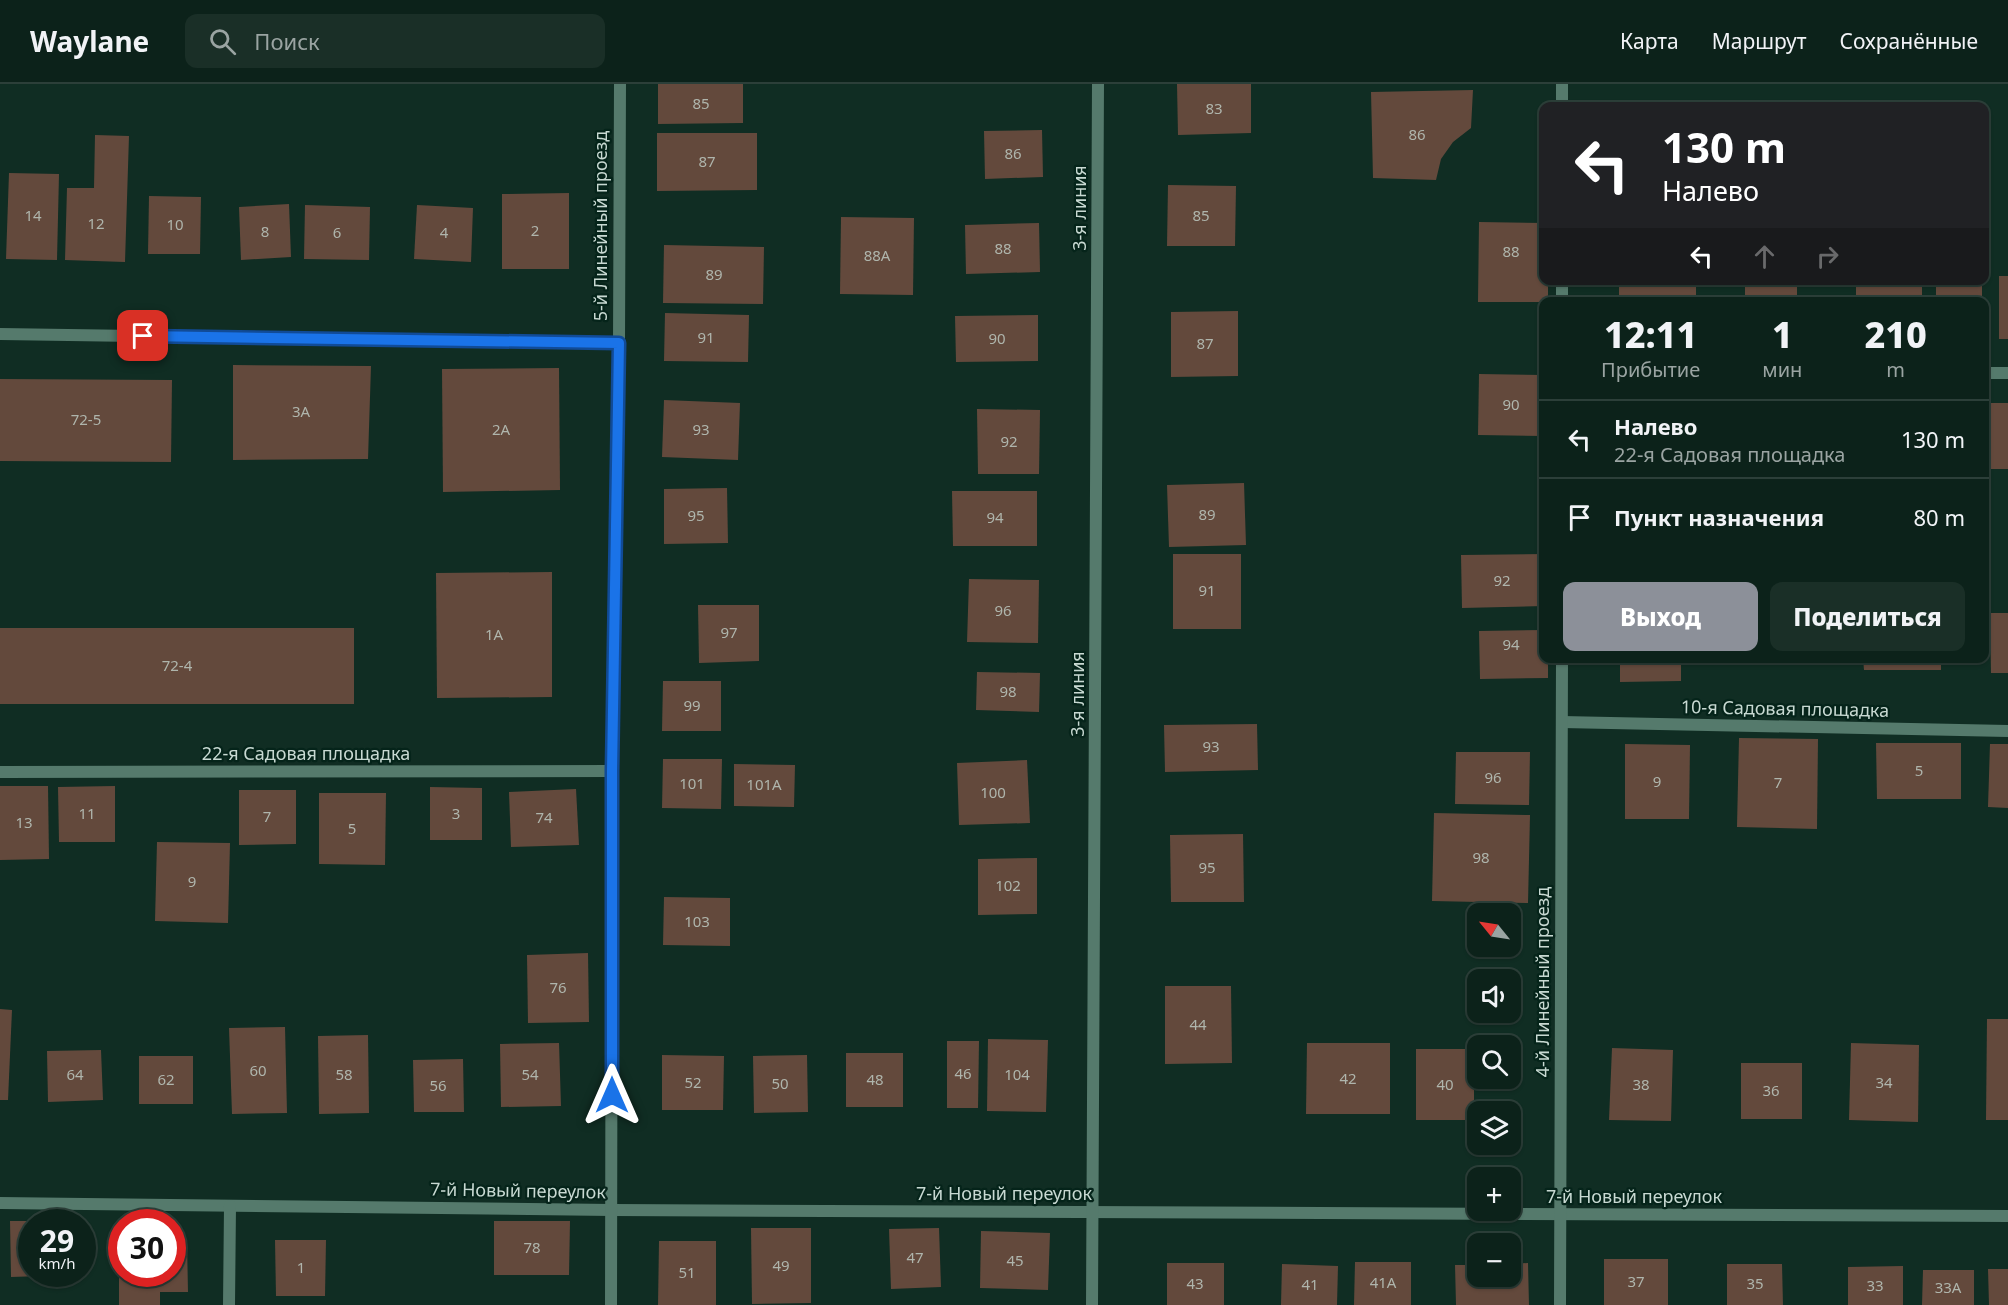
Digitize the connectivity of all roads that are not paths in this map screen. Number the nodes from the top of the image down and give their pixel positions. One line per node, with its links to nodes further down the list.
1 (620, 84): 6 (street, 5-й Линейный проезд)
2 (1098, 84): 17 (street, 3-я линия)
3 (1562, 84): 4 (street)
4 (1562, 102)
5 (0, 333): 6 (street)
6 (619, 343): 12 (street, 5-й Линейный проезд)
7 (1989, 373): 8 (street)
8 (2008, 374)
9 (1562, 663): 10 (street, 4-й Линейный проезд)
10 (1562, 722): 11 (street, 10-я Садовая площадка); 18 (street, 4-й Линейный проезд)
11 (2008, 731)
12 (612, 771): 13 (street, 22-я Садовая площадка); 16 (street, 5-й Линейный проезд)
13 (0, 772)
14 (0, 1203): 15 (street, 7-й Новый переулок)
15 (230, 1206): 16 (street, 7-й Новый переулок); 20 (street)
16 (612, 1210): 17 (street, 7-й Новый переулок); 21 (street, 5-й Линейный проезд)
17 (1093, 1213): 18 (street, 7-й Новый переулок); 22 (street, 3-я линия)
18 (1561, 1215): 19 (street, 7-й Новый переулок); 23 (street, 4-й Линейный проезд)
19 (2008, 1216)
20 (230, 1305)
21 (611, 1305)
22 (1092, 1305)
23 (1560, 1305)

